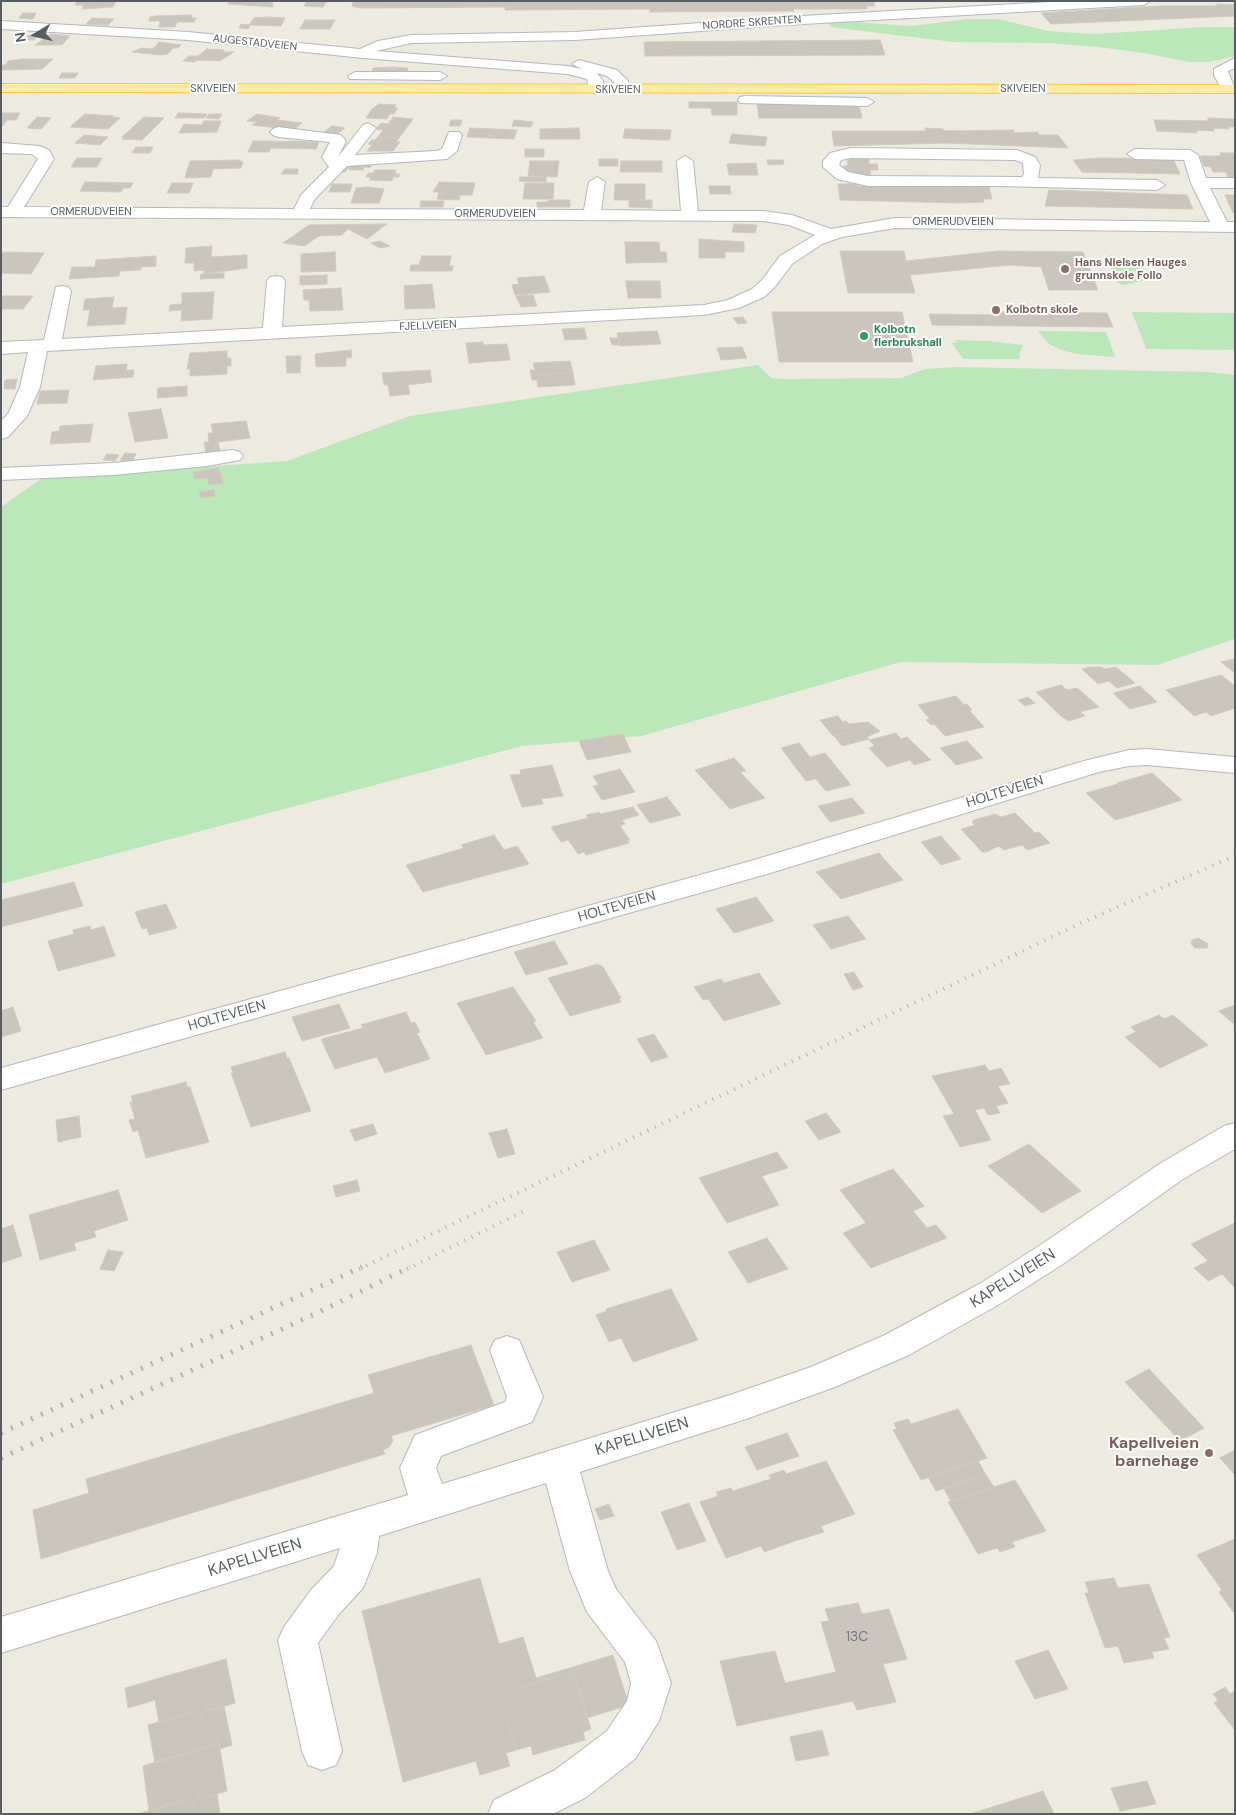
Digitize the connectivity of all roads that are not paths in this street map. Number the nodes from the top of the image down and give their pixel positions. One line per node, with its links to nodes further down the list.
1 (944, 1): 3 (street)
2 (1144, 1): 3 (street, NORDRE SKRENTEN)
3 (960, 11): 5 (street, NORDRE SKRENTEN)
4 (1, 25): 9 (street, AUGESTADVEIEN)
5 (654, 30): 6 (street, NORDRE SKRENTEN); 7 (street)
6 (555, 37): 8 (street); 9 (street, NORDRE SKRENTEN)
7 (752, 38)
8 (622, 47)
9 (363, 54): 11 (street, AUGESTADVEIEN)
10 (1235, 62): 14 (street)
11 (509, 64): 12 (street); 15 (street, AUGESTADVEIEN); 16 (street, AUGESTADVEIEN)
12 (355, 76)
13 (1, 88): 15 (main road, SKIVEIEN)
14 (1232, 89): 17 (main road, SKIVEIEN)
15 (596, 90): 16 (main road, SKIVEIEN)
16 (622, 90): 17 (main road, SKIVEIEN)
17 (804, 95): 18 (street); 19 (street)
18 (745, 100)
19 (866, 102)
20 (368, 128): 26 (street)
21 (278, 132): 26 (street)
22 (454, 135): 26 (street)
23 (1, 148): 32 (street)
24 (1134, 154): 31 (street, ORMERUDVEIEN)
25 (685, 161): 35 (street)
26 (339, 164): 33 (street)
27 (597, 182): 34 (street)
28 (1027, 182): 28 (street); 30 (street)
29 (1235, 183): 31 (street)
30 (1157, 185)
31 (1196, 187): 36 (street, ORMERUDVEIEN)
32 (7, 212): 33 (street, ORMERUDVEIEN)
33 (300, 213): 34 (street, ORMERUDVEIEN)
34 (592, 214): 35 (street, ORMERUDVEIEN)
35 (690, 216): 37 (street, ORMERUDVEIEN)
36 (1228, 226): 37 (street, ORMERUDVEIEN)
37 (829, 234): 40 (street, FJELLVEIEN)
38 (276, 282): 40 (street)
39 (62, 291): 41 (street)
40 (272, 334): 41 (street, FJELLVEIEN)
41 (45, 346): 42 (street, FJELLVEIEN); 43 (street)
42 (1, 348)
43 (1, 433)
44 (233, 456): 45 (street)
45 (1, 474)
46 (1235, 765): 47 (street, HOLTEVEIEN)
47 (1, 1079)
48 (1235, 1134): 50 (street, KAPELLVEIEN)
49 (507, 1350): 51 (street)
50 (559, 1463): 51 (street, KAPELLVEIEN); 55 (street)
51 (430, 1504): 52 (street, KAPELLVEIEN)
52 (362, 1525): 53 (street, KAPELLVEIEN); 54 (street)
53 (1, 1636)
54 (322, 1751)
55 (509, 1814)

